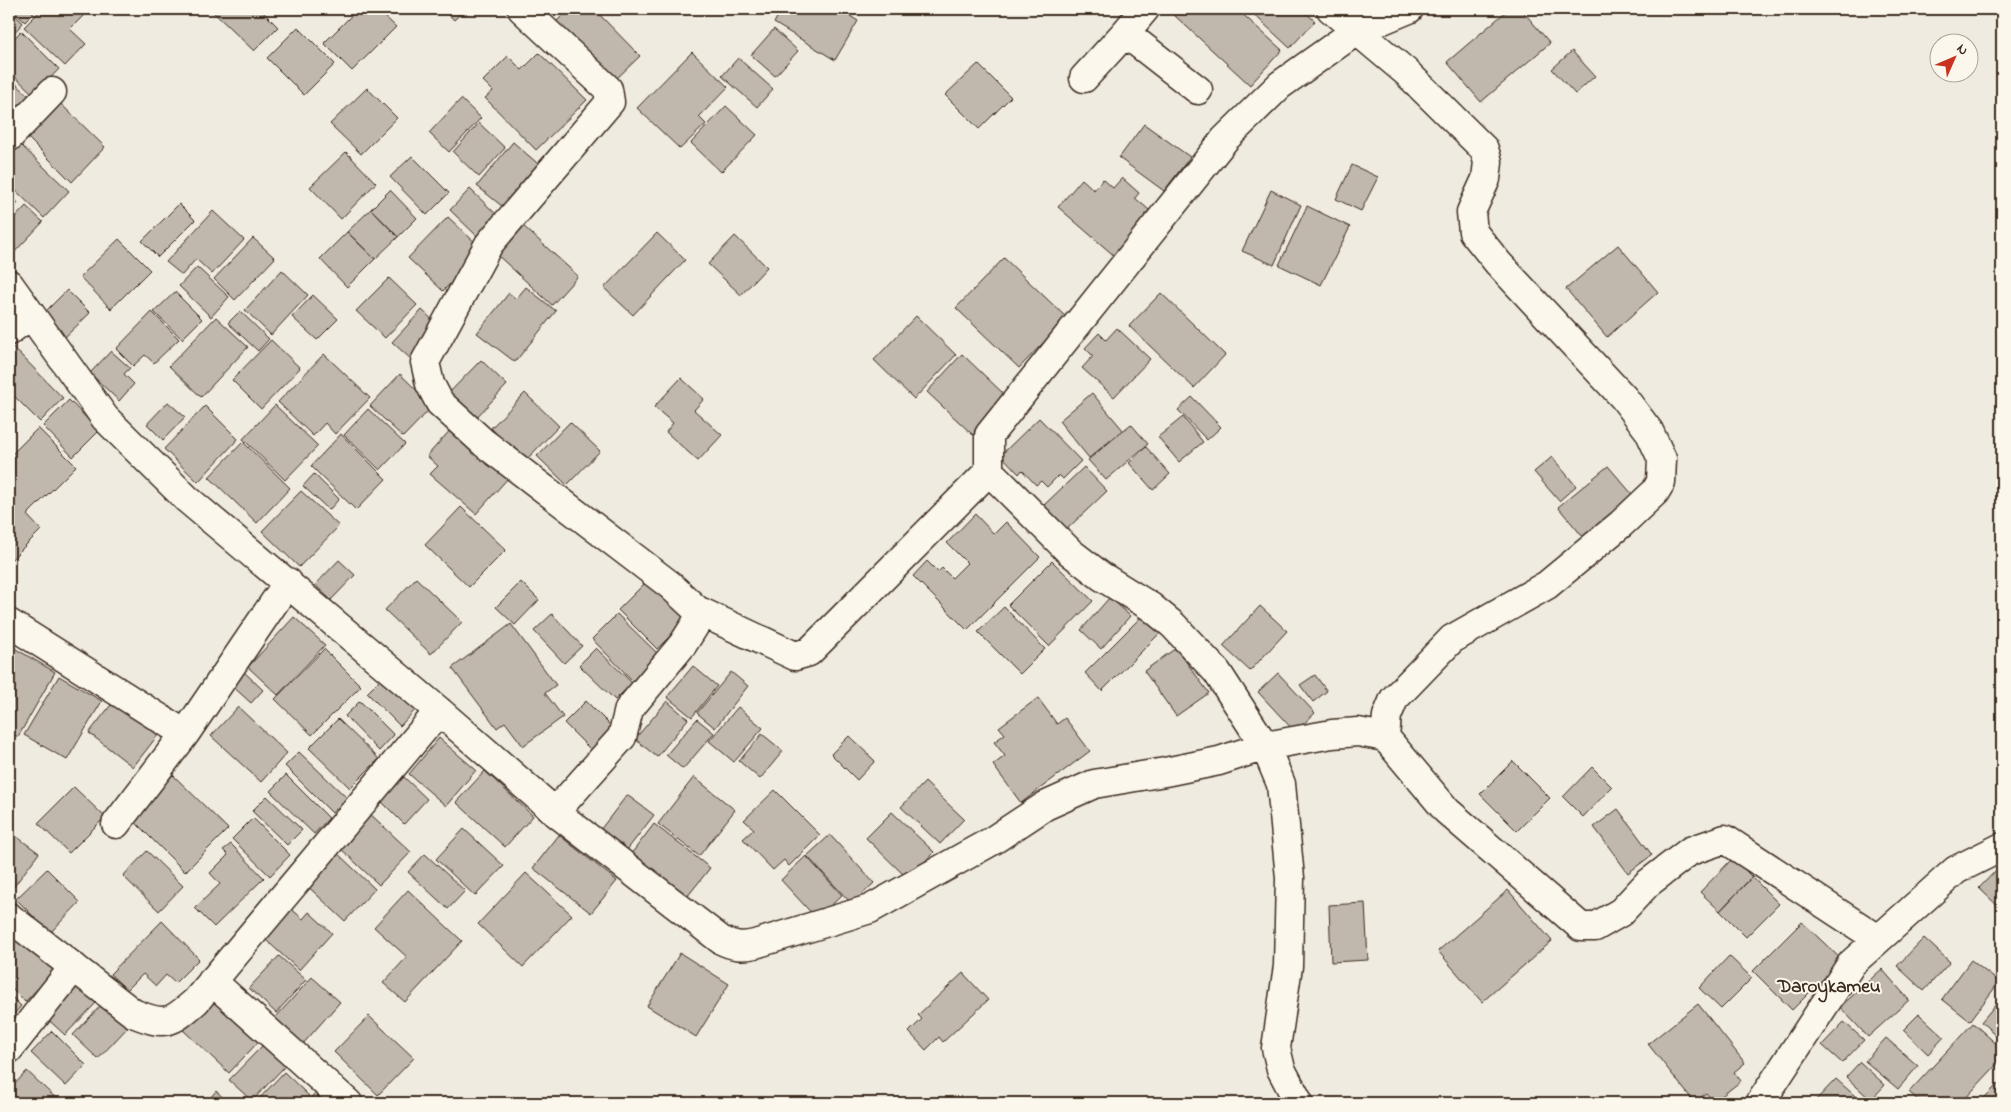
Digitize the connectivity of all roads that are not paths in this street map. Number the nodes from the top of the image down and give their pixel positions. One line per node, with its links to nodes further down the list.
1 (1145, 9): 6 (street)
2 (1331, 9): 5 (street)
3 (1409, 9): 5 (street)
4 (528, 11): 16 (street)
5 (1356, 31): 14 (street); 20 (street)
6 (1125, 33): 7 (street); 8 (street)
7 (1084, 78)
8 (1198, 90)
9 (52, 92): 10 (street)
10 (9, 137)
11 (9, 284): 12 (street)
12 (31, 315): 13 (street); 15 (street)
13 (9, 331)
14 (989, 472): 16 (street); 21 (street)
15 (288, 582): 18 (street); 19 (street)
16 (697, 610): 22 (street)
17 (9, 623): 19 (street)
18 (439, 711): 22 (street); 28 (street)
19 (185, 734): 23 (street)
20 (1385, 737): 21 (street); 26 (street)
21 (1265, 746): 22 (street); 31 (street)
22 (555, 812)
23 (116, 824)
24 (2002, 847): 26 (street)
25 (9, 916): 27 (street)
26 (1878, 939): 32 (street)
27 (74, 967): 28 (street); 29 (street)
28 (212, 981): 30 (street)
29 (9, 1049)
30 (348, 1103)
31 (1299, 1103)
32 (1760, 1103)

